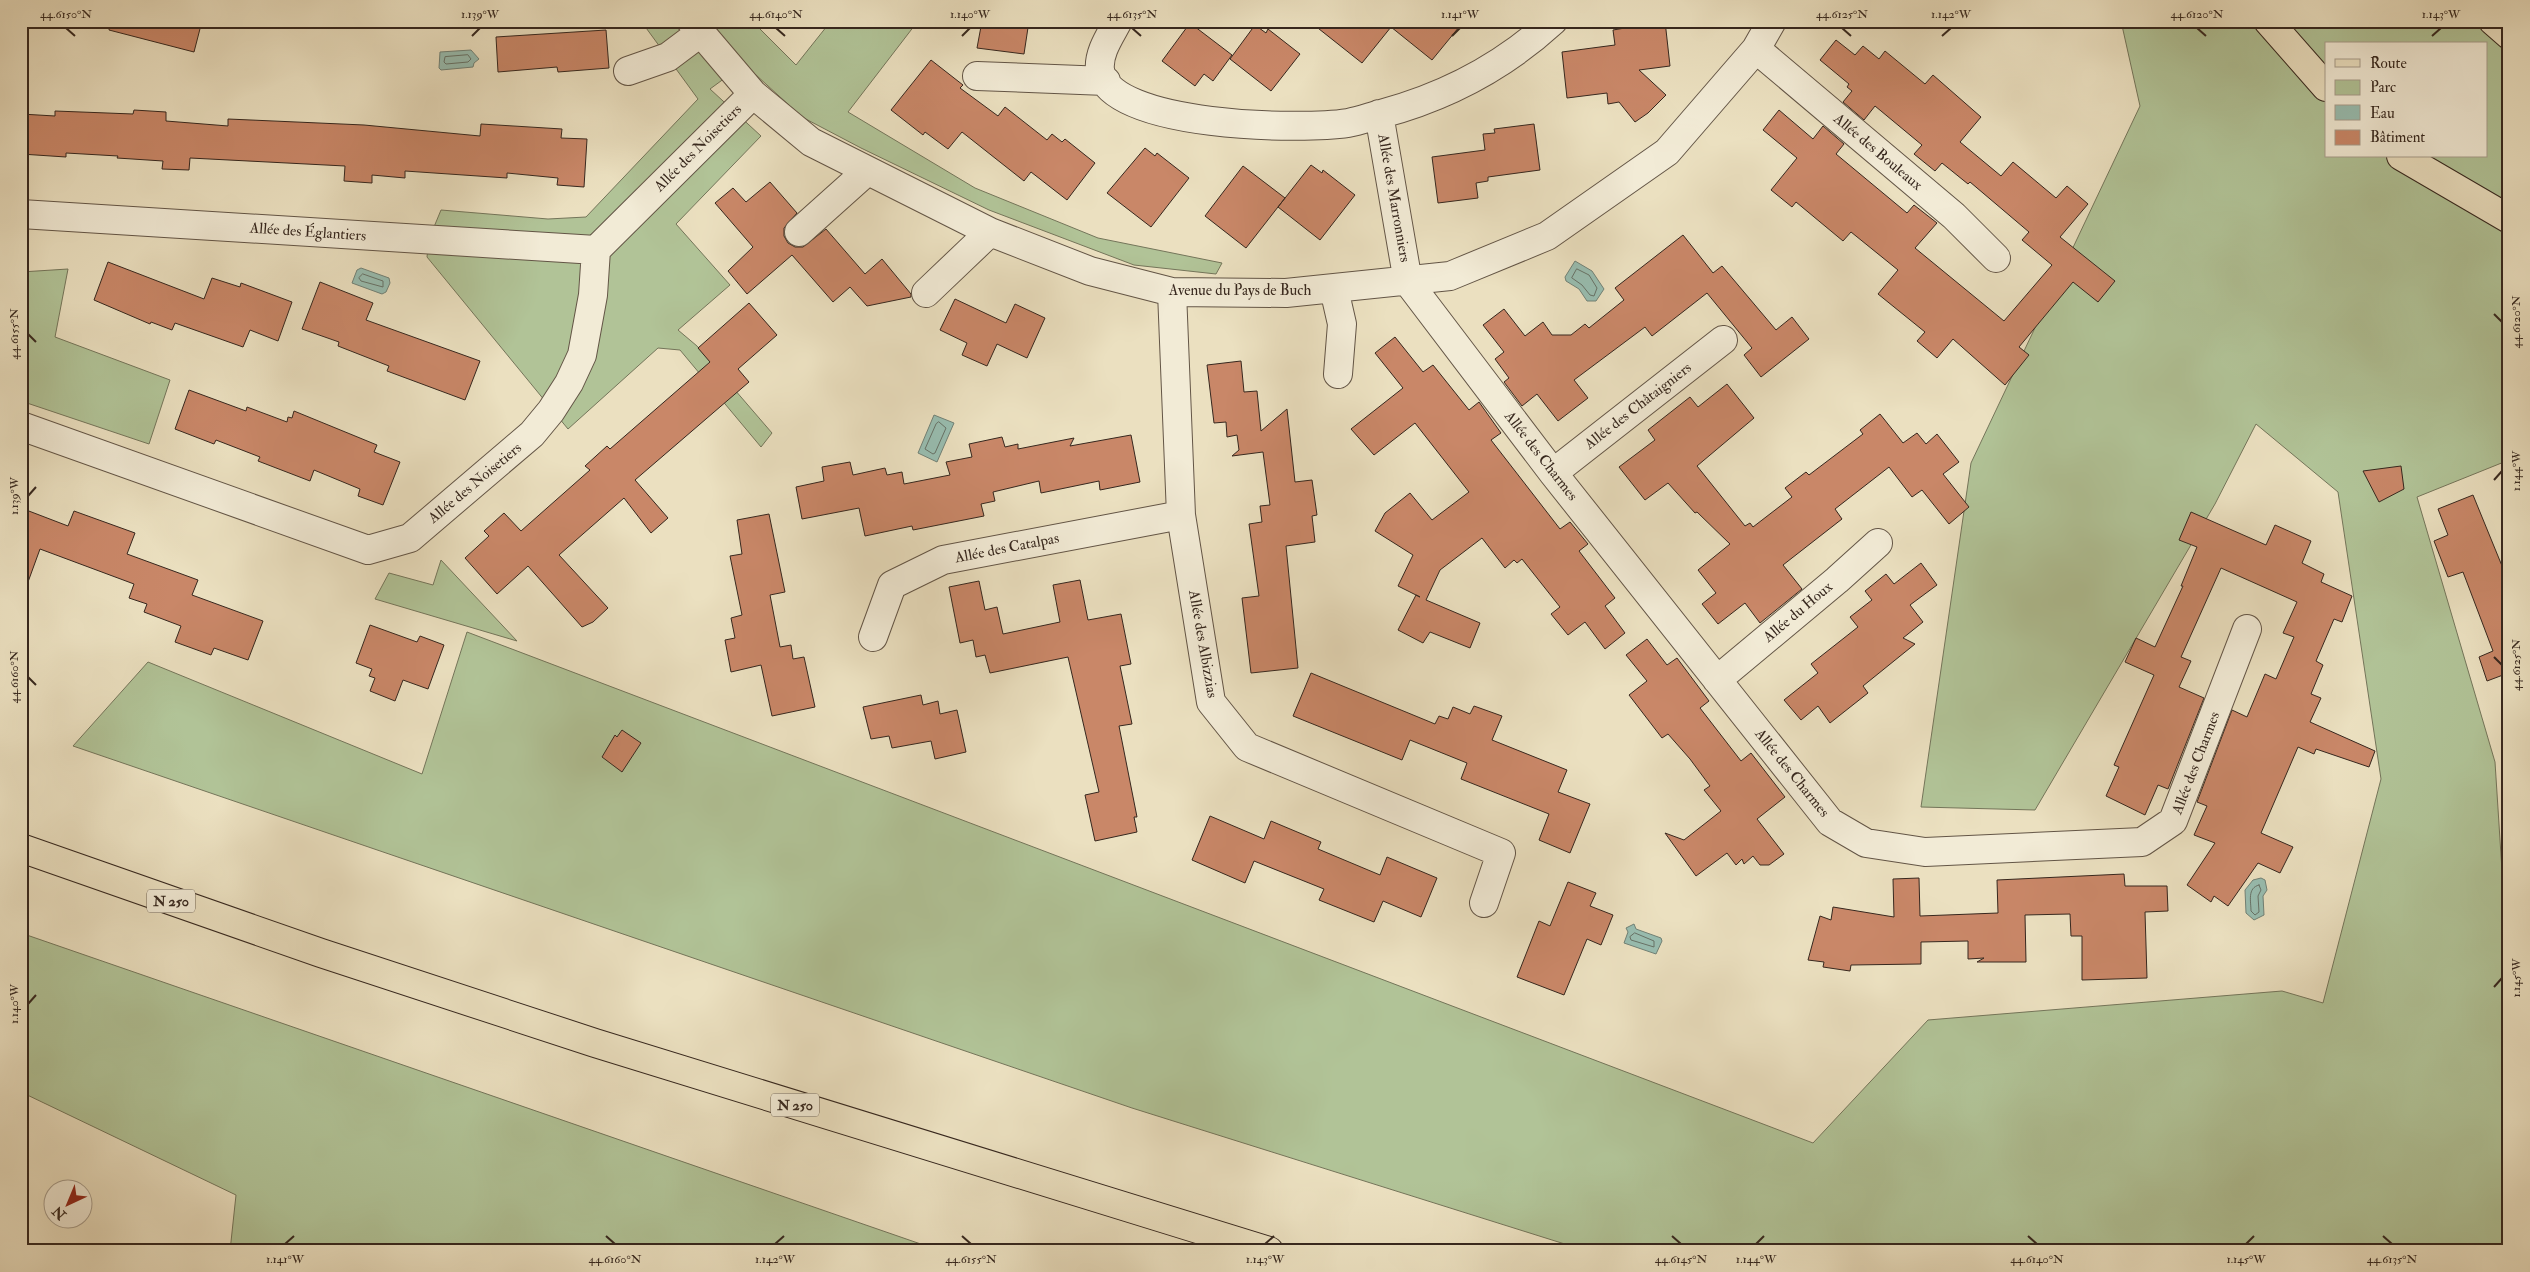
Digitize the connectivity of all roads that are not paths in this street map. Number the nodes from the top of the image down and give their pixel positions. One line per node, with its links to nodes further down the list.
1 (1118, 21): 11 (street)
2 (1553, 21): 14 (street, Allée des Marronniers)
3 (1772, 21): 8 (street, Avenue du Pays de Buch)
4 (2268, 21): 12 (main road)
5 (2492, 21): 7 (main road)
6 (696, 27): 9 (street); 13 (street, Avenue du Pays de Buch)
7 (2509, 35)
8 (1756, 49): 22 (street, Allée des Bouleaux); 23 (street, Avenue du Pays de Buch)
9 (628, 71)
10 (977, 76): 11 (street)
11 (1106, 81): 14 (street, Allée des Marronniers)
12 (2325, 86)
13 (753, 94): 16 (street, Avenue du Pays de Buch); 21 (street, Allée des Noisetiers)
14 (1379, 114): 23 (street, Allée des Marronniers)
15 (2404, 158): 18 (main road)
16 (866, 172): 19 (street); 20 (street, Avenue du Pays de Buch)
17 (21, 214): 21 (street, Allée des Églantiers)
18 (2509, 219)
19 (799, 232)
20 (990, 232): 25 (street); 26 (street, Avenue du Pays de Buch)
21 (596, 250): 29 (street, Allée des Noisetiers)
22 (1996, 258)
23 (1408, 282): 24 (street, Avenue du Pays de Buch); 30 (street, Allée des Charmes)
24 (1334, 289): 26 (street, Avenue du Pays de Buch); 28 (street)
25 (926, 292)
26 (1172, 292): 31 (street, Allée des Albizzias)
27 (1723, 340): 30 (street, Allée des Châtaigniers)
28 (1338, 374)
29 (21, 426)
30 (1553, 473): 35 (street, Allée des Charmes)
31 (1181, 515): 34 (street, Allée des Catalpas); 37 (street, Allée des Albizzias)
32 (1878, 543): 35 (street, Allée du Houx)
33 (2248, 629): 35 (street, Allée des Charmes)
34 (873, 637)
35 (1717, 680)
36 (21, 848): 38 (main road, N 250)
37 (1484, 903)
38 (1270, 1251)

